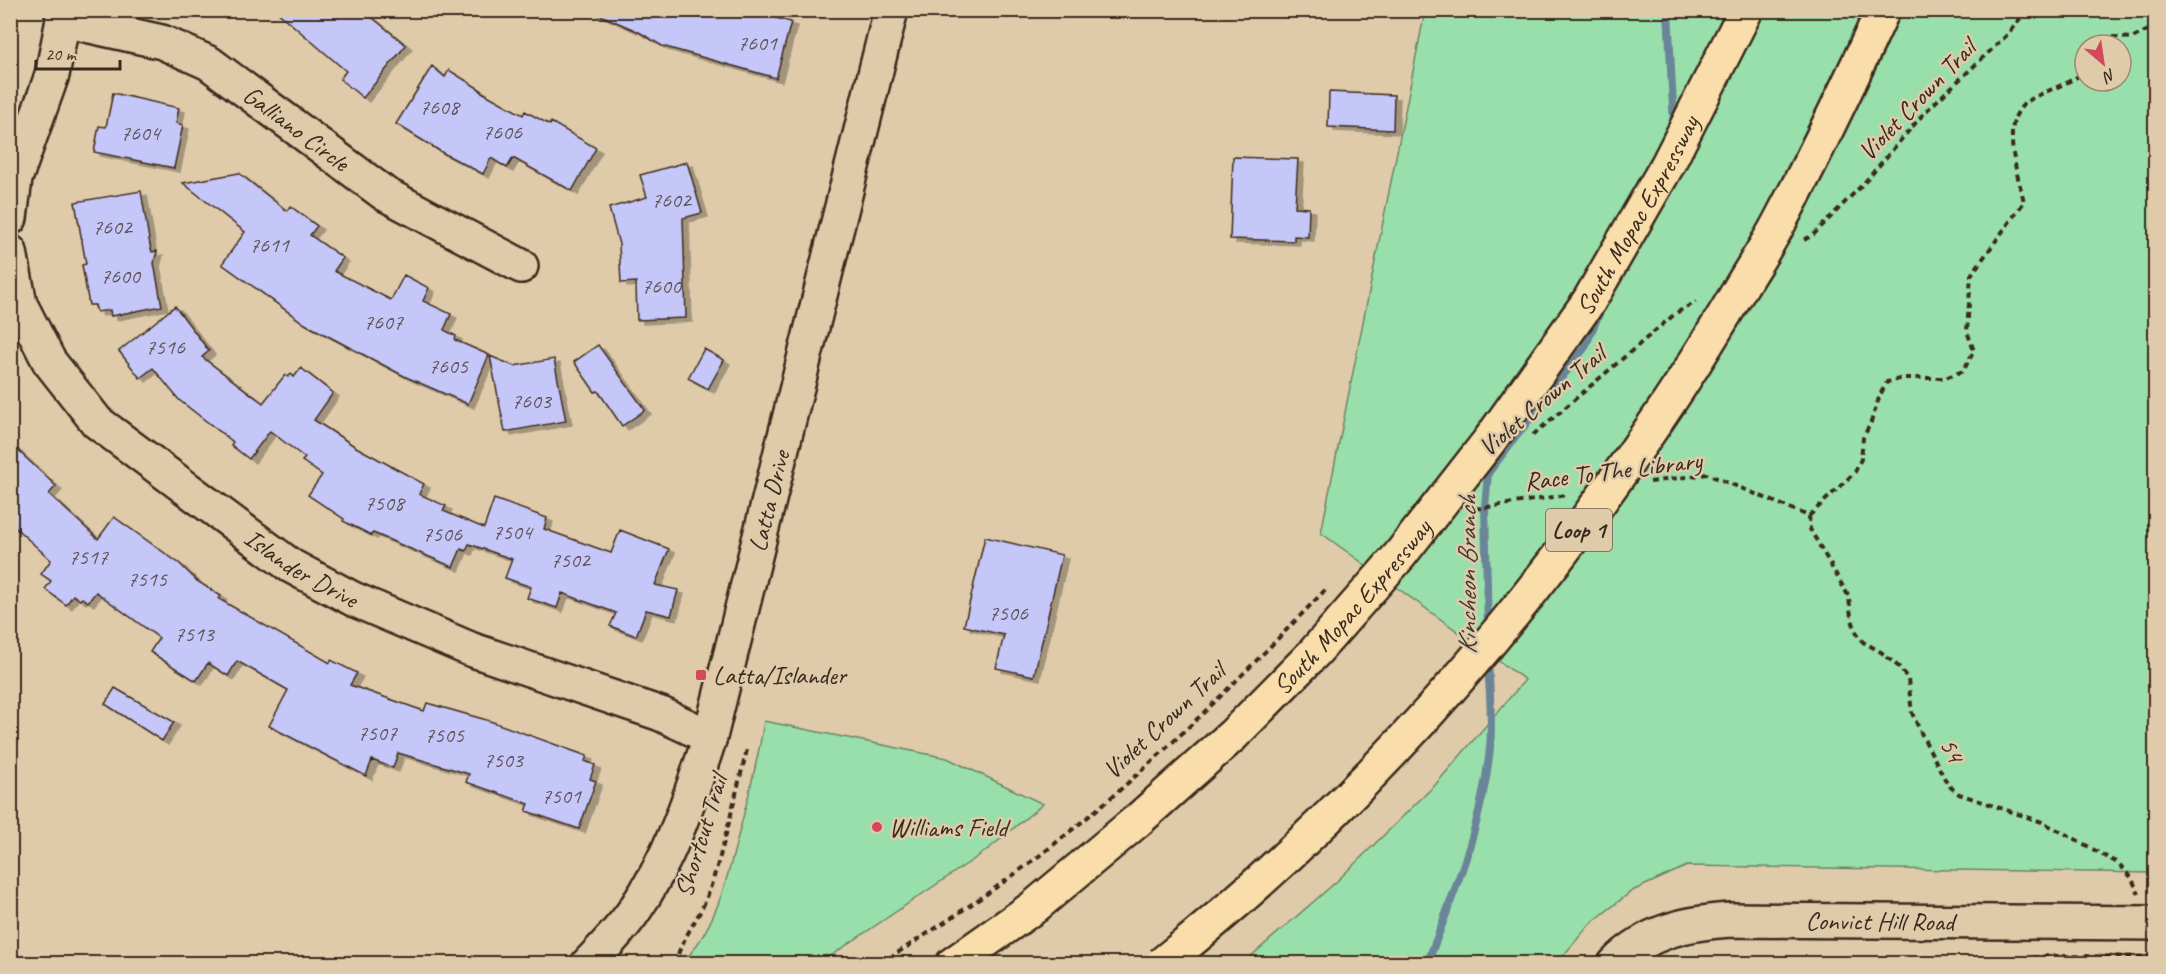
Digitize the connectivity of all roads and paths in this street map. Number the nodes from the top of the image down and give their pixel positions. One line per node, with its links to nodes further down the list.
1 (891, 10): 20 (street, Latta Drive)
2 (1746, 10): 27 (highway, South Mopac Expressway, bridge)
3 (1883, 10): 28 (highway, Loop 1, bridge)
4 (2027, 10): 10 (path, Violet Crown Trail)
5 (2155, 10): 7 (path)
6 (62, 15): 9 (street); 12 (street, Galliano Circle)
7 (2133, 38)
8 (2073, 77): 18 (path)
9 (10, 218)
10 (1803, 241)
11 (10, 252): 20 (street, Islander Drive)
12 (521, 266)
13 (1705, 297): 14 (path, Violet Crown Trail)
14 (1524, 443)
15 (1648, 483): 18 (path, Race To The Library)
16 (1567, 495): 17 (path, Race To The Library)
17 (1473, 509)
18 (1809, 516): 22 (path, 54)
19 (1335, 580): 26 (path, Violet Crown Trail)
20 (710, 737): 24 (street, Latta Drive)
21 (747, 750): 25 (path, Shortcut Trail)
22 (2151, 922): 29 (street, Convict Hill Road)
23 (2156, 957): 30 (path)
24 (588, 963)
25 (675, 963)
26 (880, 963)
27 (953, 963)
28 (1162, 963)
29 (1615, 963)
30 (1969, 963)

